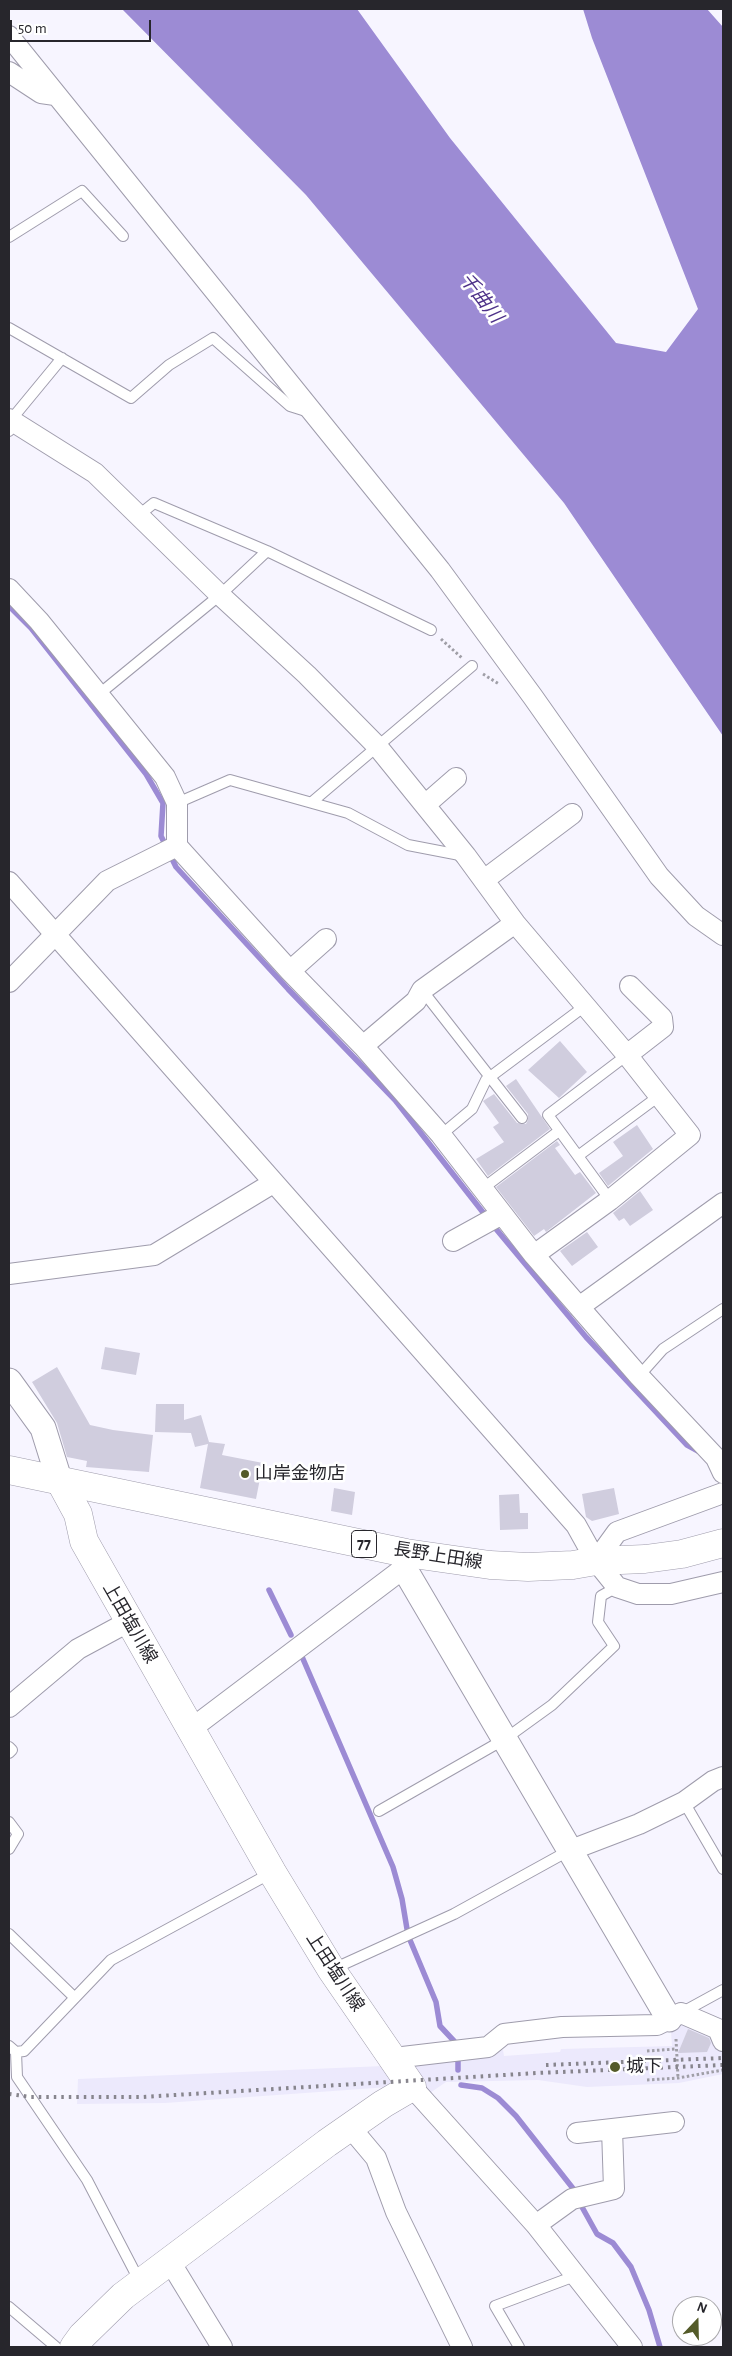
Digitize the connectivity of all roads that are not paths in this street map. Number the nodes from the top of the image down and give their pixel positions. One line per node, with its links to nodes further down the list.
1 (9, 36): 3 (street)
2 (9, 72): 3 (street)
3 (55, 94): 8 (street)
4 (123, 236): 5 (lane)
5 (9, 237)
6 (9, 328): 7 (lane)
7 (62, 358): 8 (lane); 9 (lane)
8 (310, 412): 29 (street)
9 (11, 425): 10 (street)
10 (139, 515): 11 (lane); 13 (street)
11 (267, 551): 13 (lane); 14 (lane)
12 (9, 589): 16 (street)
13 (220, 595): 16 (lane); 17 (street)
14 (431, 630)
15 (472, 666): 17 (lane)
16 (98, 695): 20 (street)
17 (377, 746): 19 (lane); 21 (street)
18 (456, 778): 21 (street)
19 (312, 802): 20 (lane); 24 (lane)
20 (177, 803): 23 (street)
21 (425, 805): 24 (street)
22 (572, 814): 25 (street)
23 (177, 846): 28 (street); 31 (street)
24 (466, 856): 25 (street)
25 (484, 880): 27 (street)
26 (9, 882): 28 (street)
27 (515, 924): 34 (street); 35 (street)
28 (54, 934): 32 (street); 44 (street)
29 (723, 936)
30 (326, 939): 31 (street)
31 (290, 971): 36 (street)
32 (9, 982)
33 (630, 986): 37 (street)
34 (422, 990): 36 (street); 38 (lane)
35 (585, 1006): 37 (street); 38 (lane)
36 (363, 1046): 42 (street)
37 (627, 1055): 39 (street); 41 (lane)
38 (490, 1077): 40 (lane); 42 (lane)
39 (659, 1096): 43 (lane); 46 (street)
40 (522, 1118)
41 (559, 1131): 43 (lane); 45 (lane)
42 (441, 1135): 45 (street)
43 (578, 1156): 46 (lane)
44 (273, 1183): 51 (street); 62 (street)
45 (482, 1189): 48 (street)
46 (610, 1200): 50 (street)
47 (723, 1203): 52 (street)
48 (502, 1214): 49 (street); 50 (street)
49 (453, 1241)
50 (534, 1255): 52 (street)
51 (9, 1274)
52 (579, 1307): 54 (street)
53 (723, 1309): 54 (lane)
54 (640, 1376): 57 (street)
55 (9, 1381): 58 (street)
56 (9, 1470): 58 (main road, 長野上田線 / 77)
57 (723, 1473)
58 (60, 1479): 61 (main road, 長野上田線 / 77); 65 (main road, 上田塩川線)
59 (723, 1493): 62 (street)
60 (723, 1543): 62 (main road, 長野上田線 / 77)
61 (405, 1560): 62 (main road, 長野上田線 / 77); 67 (street); 68 (street)
62 (596, 1561): 64 (street)
63 (723, 1582): 64 (street)
64 (617, 1587): 68 (lane)
65 (128, 1622): 66 (street); 67 (main road, 上田塩川線)
66 (9, 1707)
67 (191, 1729): 78 (main road, 上田塩川線)
68 (505, 1738): 73 (lane); 76 (street)
69 (9, 1747): 70 (lane)
70 (9, 1753)
71 (723, 1777): 72 (street)
72 (684, 1802): 76 (street); 77 (lane)
73 (379, 1812)
74 (9, 1822): 75 (lane)
75 (9, 1849)
76 (571, 1850): 80 (lane); 83 (street)
77 (723, 1870)
78 (272, 1872): 80 (main road, 上田塩川線); 82 (lane)
79 (9, 1934): 82 (lane)
80 (331, 1969): 86 (main road, 上田塩川線)
81 (723, 1990): 83 (lane)
82 (74, 1997): 85 (lane)
83 (675, 2016): 84 (street); 86 (street)
84 (723, 2041)
85 (12, 2049): 95 (lane)
86 (394, 2058): 87 (main road, 上田塩川線)
87 (412, 2087): 89 (main road); 92 (street)
88 (674, 2122): 90 (street)
89 (350, 2127): 93 (main road); 100 (street)
90 (612, 2129): 91 (street); 92 (street)
91 (577, 2133)
92 (536, 2225): 94 (street)
93 (169, 2260): 95 (main road); 99 (street)
94 (575, 2276): 101 (lane); 102 (street)
95 (141, 2283): 98 (main road)
96 (9, 2307): 97 (lane)
97 (56, 2347)
98 (74, 2347)
99 (222, 2347)
100 (462, 2347)
101 (519, 2347)
102 (632, 2347)

